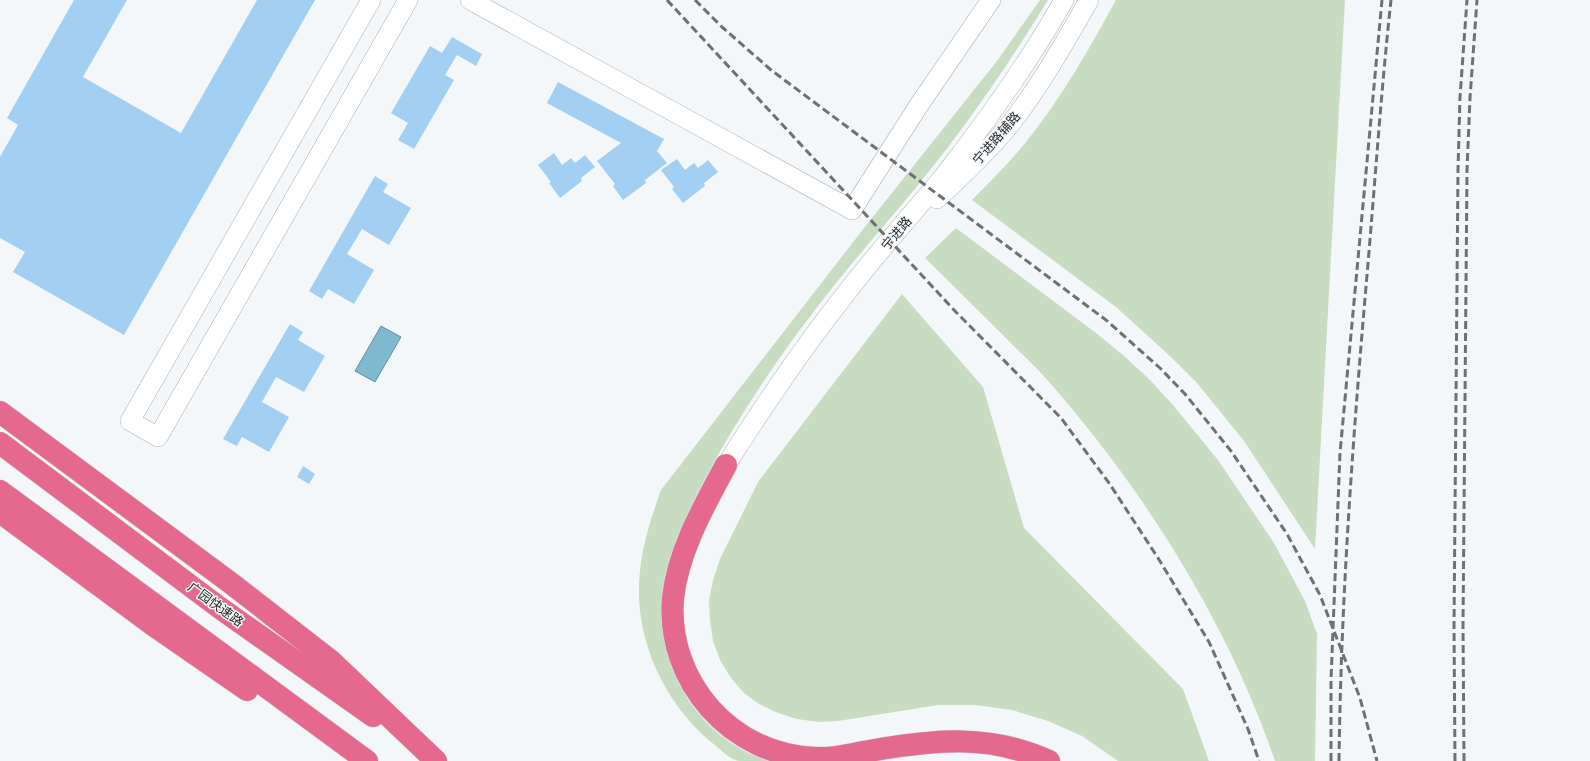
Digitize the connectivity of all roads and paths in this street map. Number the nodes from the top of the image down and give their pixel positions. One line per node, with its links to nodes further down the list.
1 (371, 0): 2 (street)
2 (408, 0)
3 (470, 0): 4 (street)
4 (991, 0)
5 (1064, 0): 7 (street, 宁进路)
6 (1089, 0): 7 (street, 宁进路辅路)
7 (877, 255): 10 (street, 宁进路)
8 (0, 412): 15 (highway)
9 (0, 443): 15 (highway, 广园快速路)
10 (726, 465): 16 (highway)
11 (0, 491): 14 (highway)
12 (0, 512): 13 (highway)
13 (357, 761)
14 (367, 761)
15 (436, 761)
16 (1049, 761)

